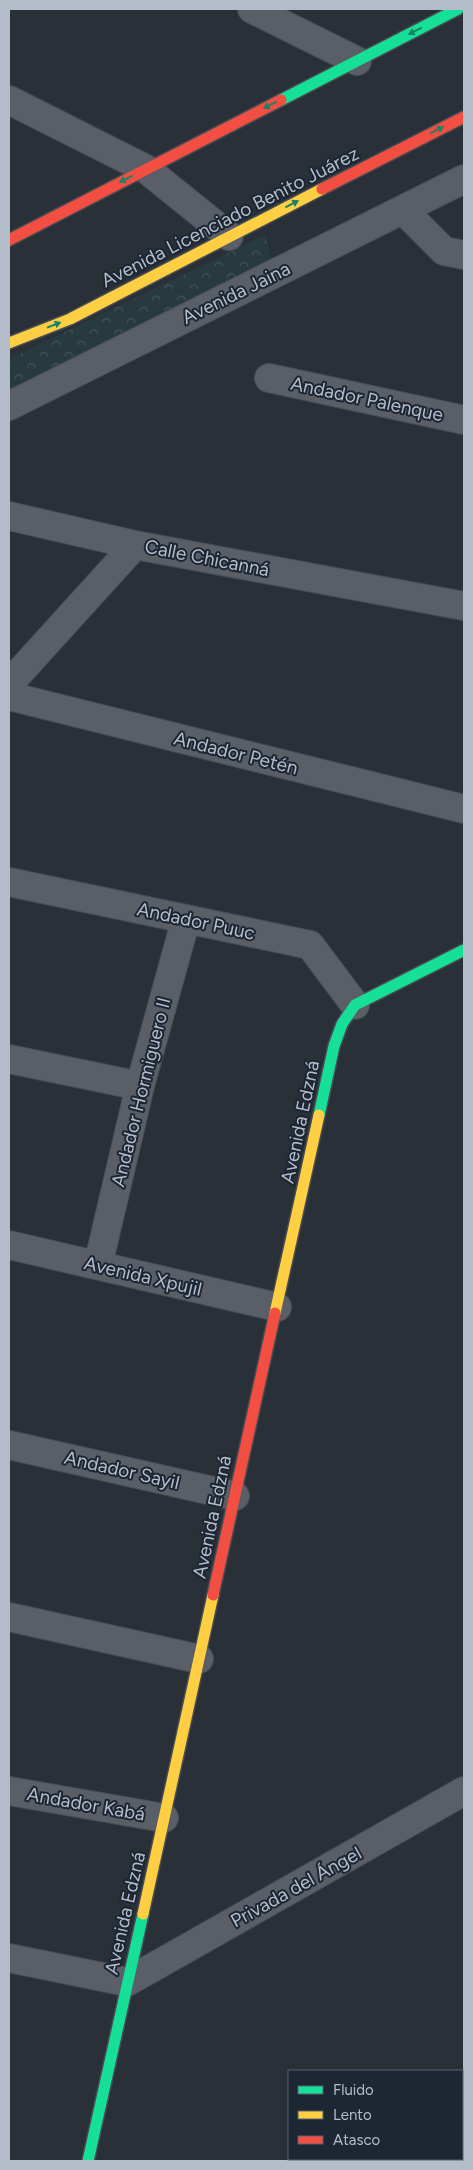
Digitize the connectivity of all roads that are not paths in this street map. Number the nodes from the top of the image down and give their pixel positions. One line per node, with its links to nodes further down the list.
1 (252, 9): 3 (street)
2 (458, 9): 3 (street, one-way to 3)
3 (357, 61): 6 (street, one-way to 6)
4 (9, 100): 6 (street)
5 (464, 116): 9 (street, Avenida Licenciado Benito Juárez, one-way to 5)
6 (146, 169): 9 (street); 10 (street, one-way to 10)
7 (464, 179): 8 (street, Avenida Jaina)
8 (403, 210): 11 (street); 14 (street, Avenida Jaina)
9 (229, 236): 12 (street, Avenida Licenciado Benito Juárez, one-way to 9)
10 (9, 240)
11 (464, 255)
12 (9, 343)
13 (269, 378): 15 (street, Andador Palenque)
14 (9, 406)
15 (464, 420)
16 (9, 516): 17 (street)
17 (135, 545): 18 (street, Calle Chicanná); 19 (street, Calle Chicanná)
18 (464, 606)
19 (9, 684)
20 (9, 696): 21 (street, Andador Petén)
21 (464, 809)
22 (9, 882): 23 (street, Andador Puuc)
23 (186, 919): 25 (street, Andador Puuc); 27 (street, Andador Hormiguero II)
24 (464, 950): 25 (street)
25 (355, 1004): 30 (street, Avenida Edzná)
26 (9, 1060): 27 (street)
27 (140, 1086): 29 (street, Andador Hormiguero II)
28 (9, 1245): 29 (street, Avenida Xpujil)
29 (98, 1265): 30 (street, Avenida Xpujil)
30 (277, 1307): 32 (street, Avenida Edzná)
31 (9, 1445): 32 (street, Andador Sayil)
32 (235, 1496): 34 (street, Avenida Edzná)
33 (9, 1617): 34 (street)
34 (199, 1659): 37 (street, Avenida Edzná)
35 (9, 1791): 37 (street, Andador Kabá)
36 (464, 1791): 39 (street, Privada del Ángel)
37 (164, 1818): 39 (street, Avenida Edzná)
38 (9, 1958): 39 (street)
39 (127, 1982): 40 (street, Avenida Edzná)
40 (88, 2161)

